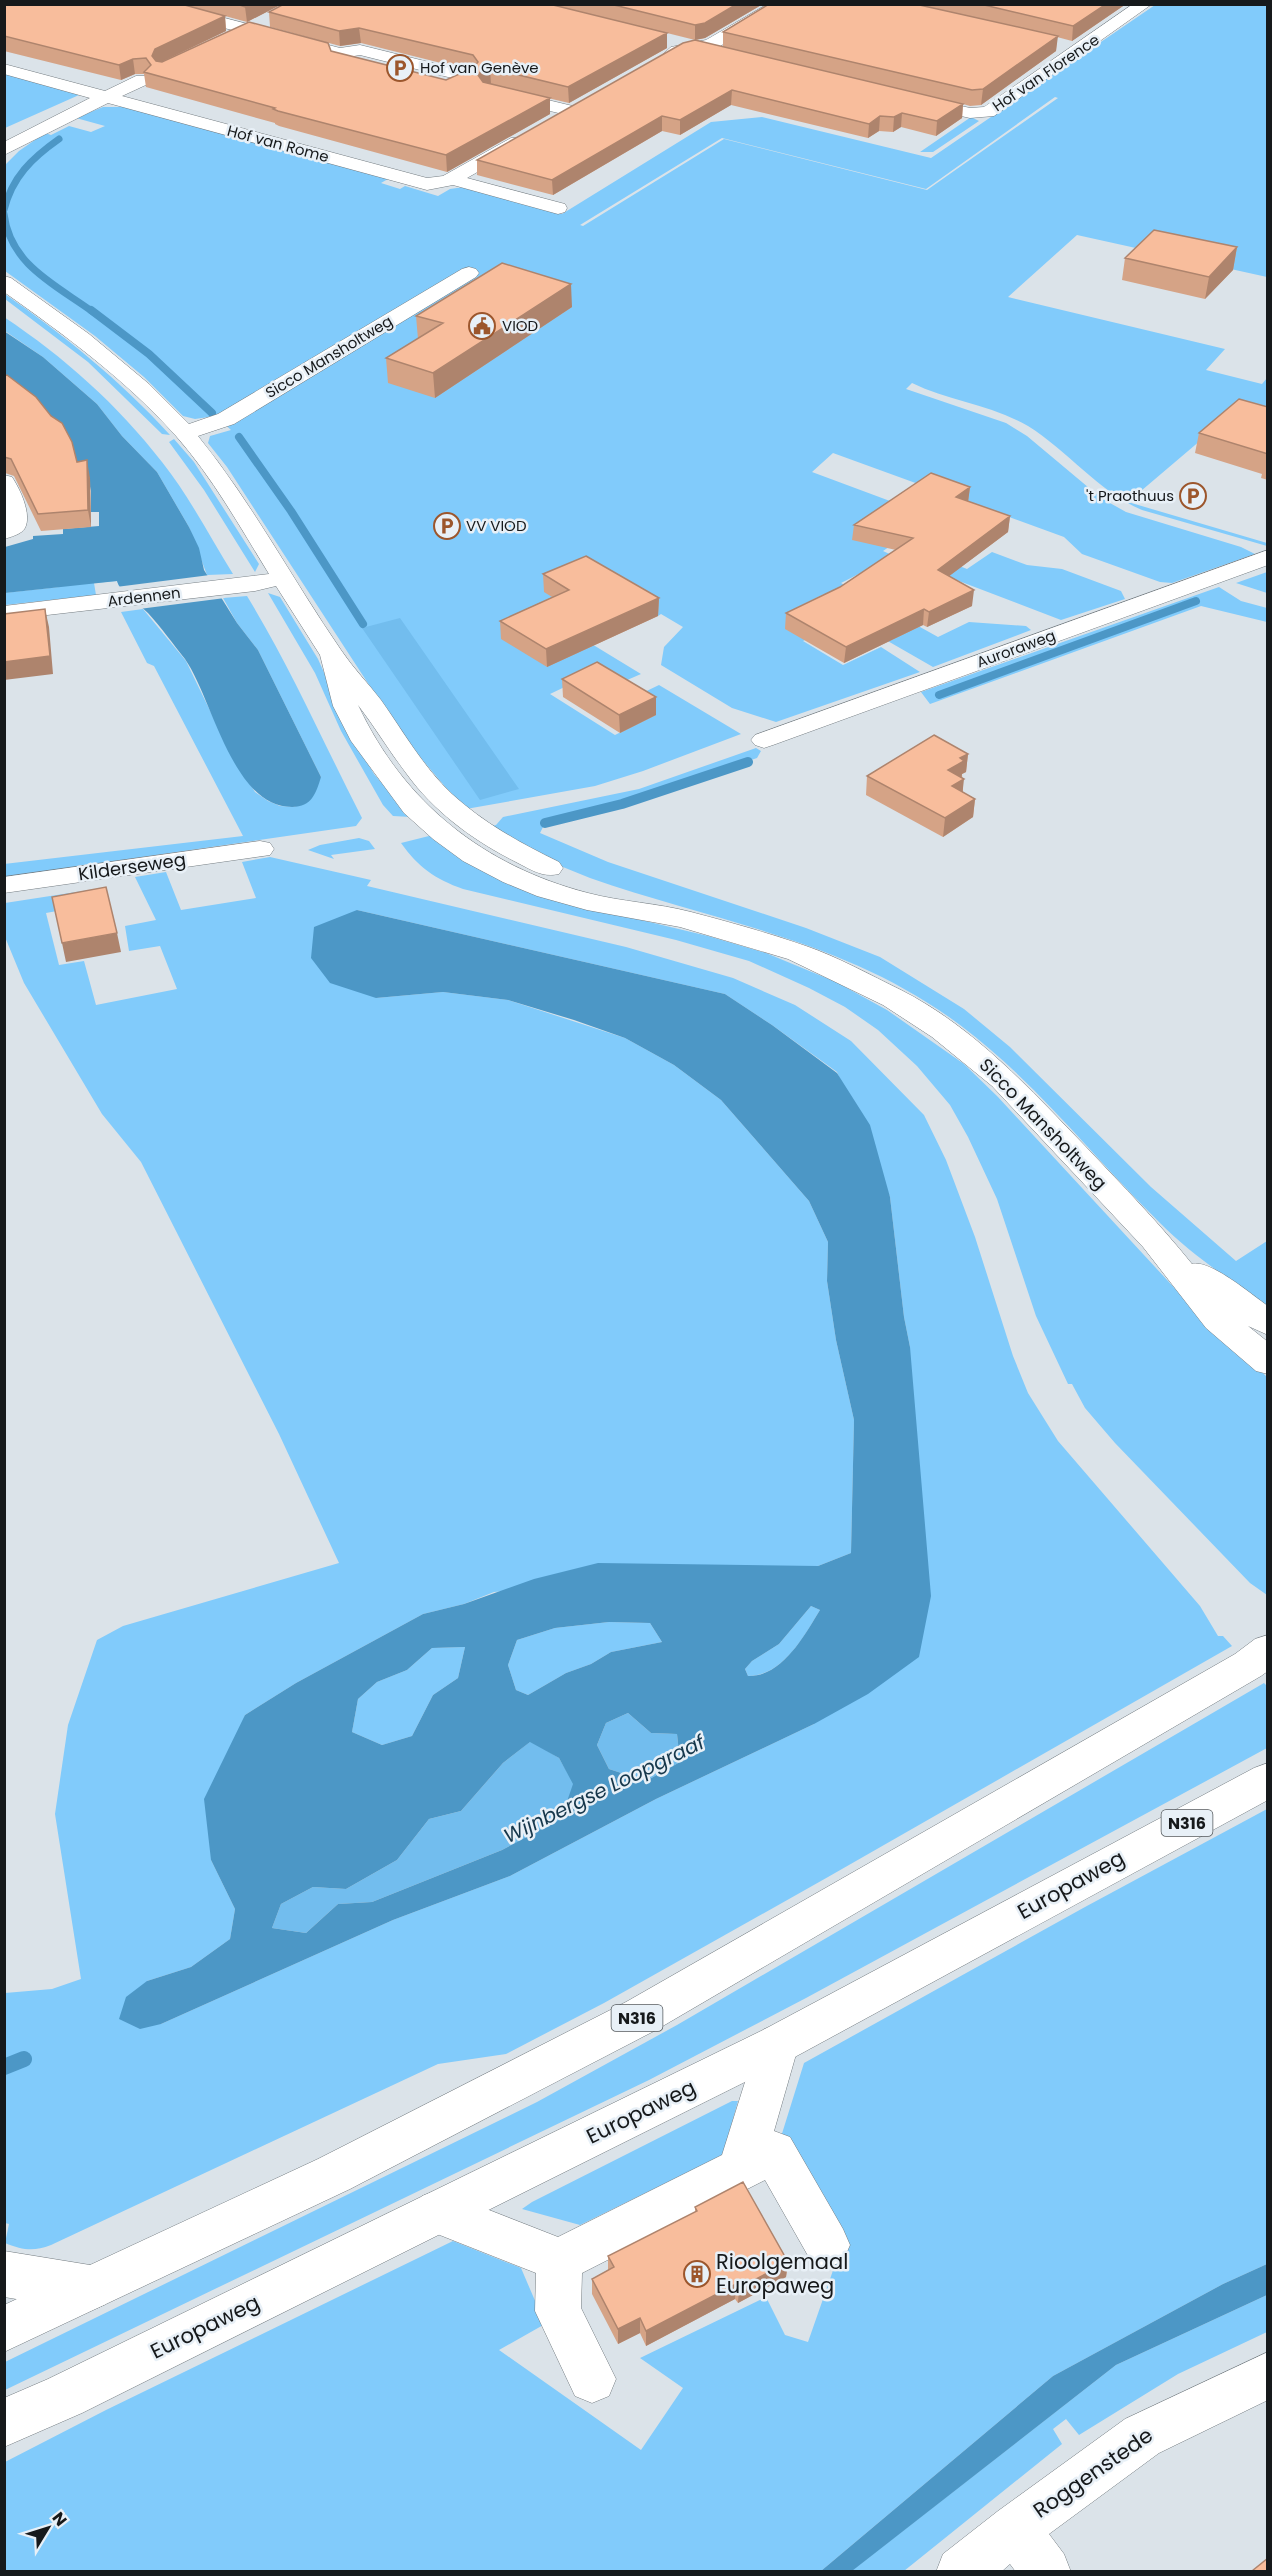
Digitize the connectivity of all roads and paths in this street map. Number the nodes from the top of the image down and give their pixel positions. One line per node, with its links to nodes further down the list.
1 (150, 4): 5 (street)
2 (781, 4): 9 (street)
3 (1144, 4): 10 (street, Hof van Florence)
4 (270, 19): 5 (street)
5 (248, 29): 6 (street); 15 (street)
6 (228, 39)
7 (661, 39): 9 (street)
8 (1059, 45): 10 (street)
9 (695, 48): 11 (street); 12 (street)
10 (1082, 50): 17 (street, Hof van Florence)
11 (729, 56)
12 (652, 66)
13 (4, 69): 18 (street, Hof van Rome)
14 (142, 80): 18 (street)
15 (464, 84)
16 (490, 91): 19 (street)
17 (901, 96)
18 (105, 97): 21 (street); 22 (street, Hof van Rome)
19 (549, 124)
20 (531, 134): 22 (street, Hof van Rome)
21 (4, 150)
22 (452, 179): 23 (street, Hof van Rome)
23 (558, 208)
24 (469, 273): 26 (street, Sicco Mansholtweg)
25 (4, 282): 26 (street, Sicco Mansholtweg)
26 (185, 433): 30 (street, Sicco Mansholtweg)
27 (4, 482): 28 (street)
28 (4, 532)
29 (1268, 557): 32 (street, Auroraweg)
30 (284, 578): 31 (street, Ardennen); 35 (street, Sicco Mansholtweg)
31 (4, 613)
32 (764, 740)
33 (260, 849): 34 (street, Kilderseweg)
34 (4, 885)
35 (1154, 1239): 36 (street, Sicco Mansholtweg); 37 (street, Sicco Mansholtweg)
36 (1268, 1323)
37 (1268, 1362)
38 (1261, 1658): 46 (street, N316)
39 (1268, 1779): 40 (street, Europaweg / N316)
40 (778, 2044): 41 (street); 42 (street, Europaweg / N316)
41 (740, 2170): 43 (street); 44 (street)
42 (438, 2212): 44 (street); 50 (street, Europaweg / N316)
43 (826, 2245)
44 (560, 2260): 49 (street)
45 (4, 2274): 46 (street)
46 (90, 2288): 47 (street, N316)
47 (4, 2329)
48 (1268, 2374): 51 (street, Roggenstede)
49 (592, 2379)
50 (4, 2423)
51 (1015, 2528): 52 (street, Roggenstede); 53 (street)
52 (961, 2571)
53 (1046, 2571)

